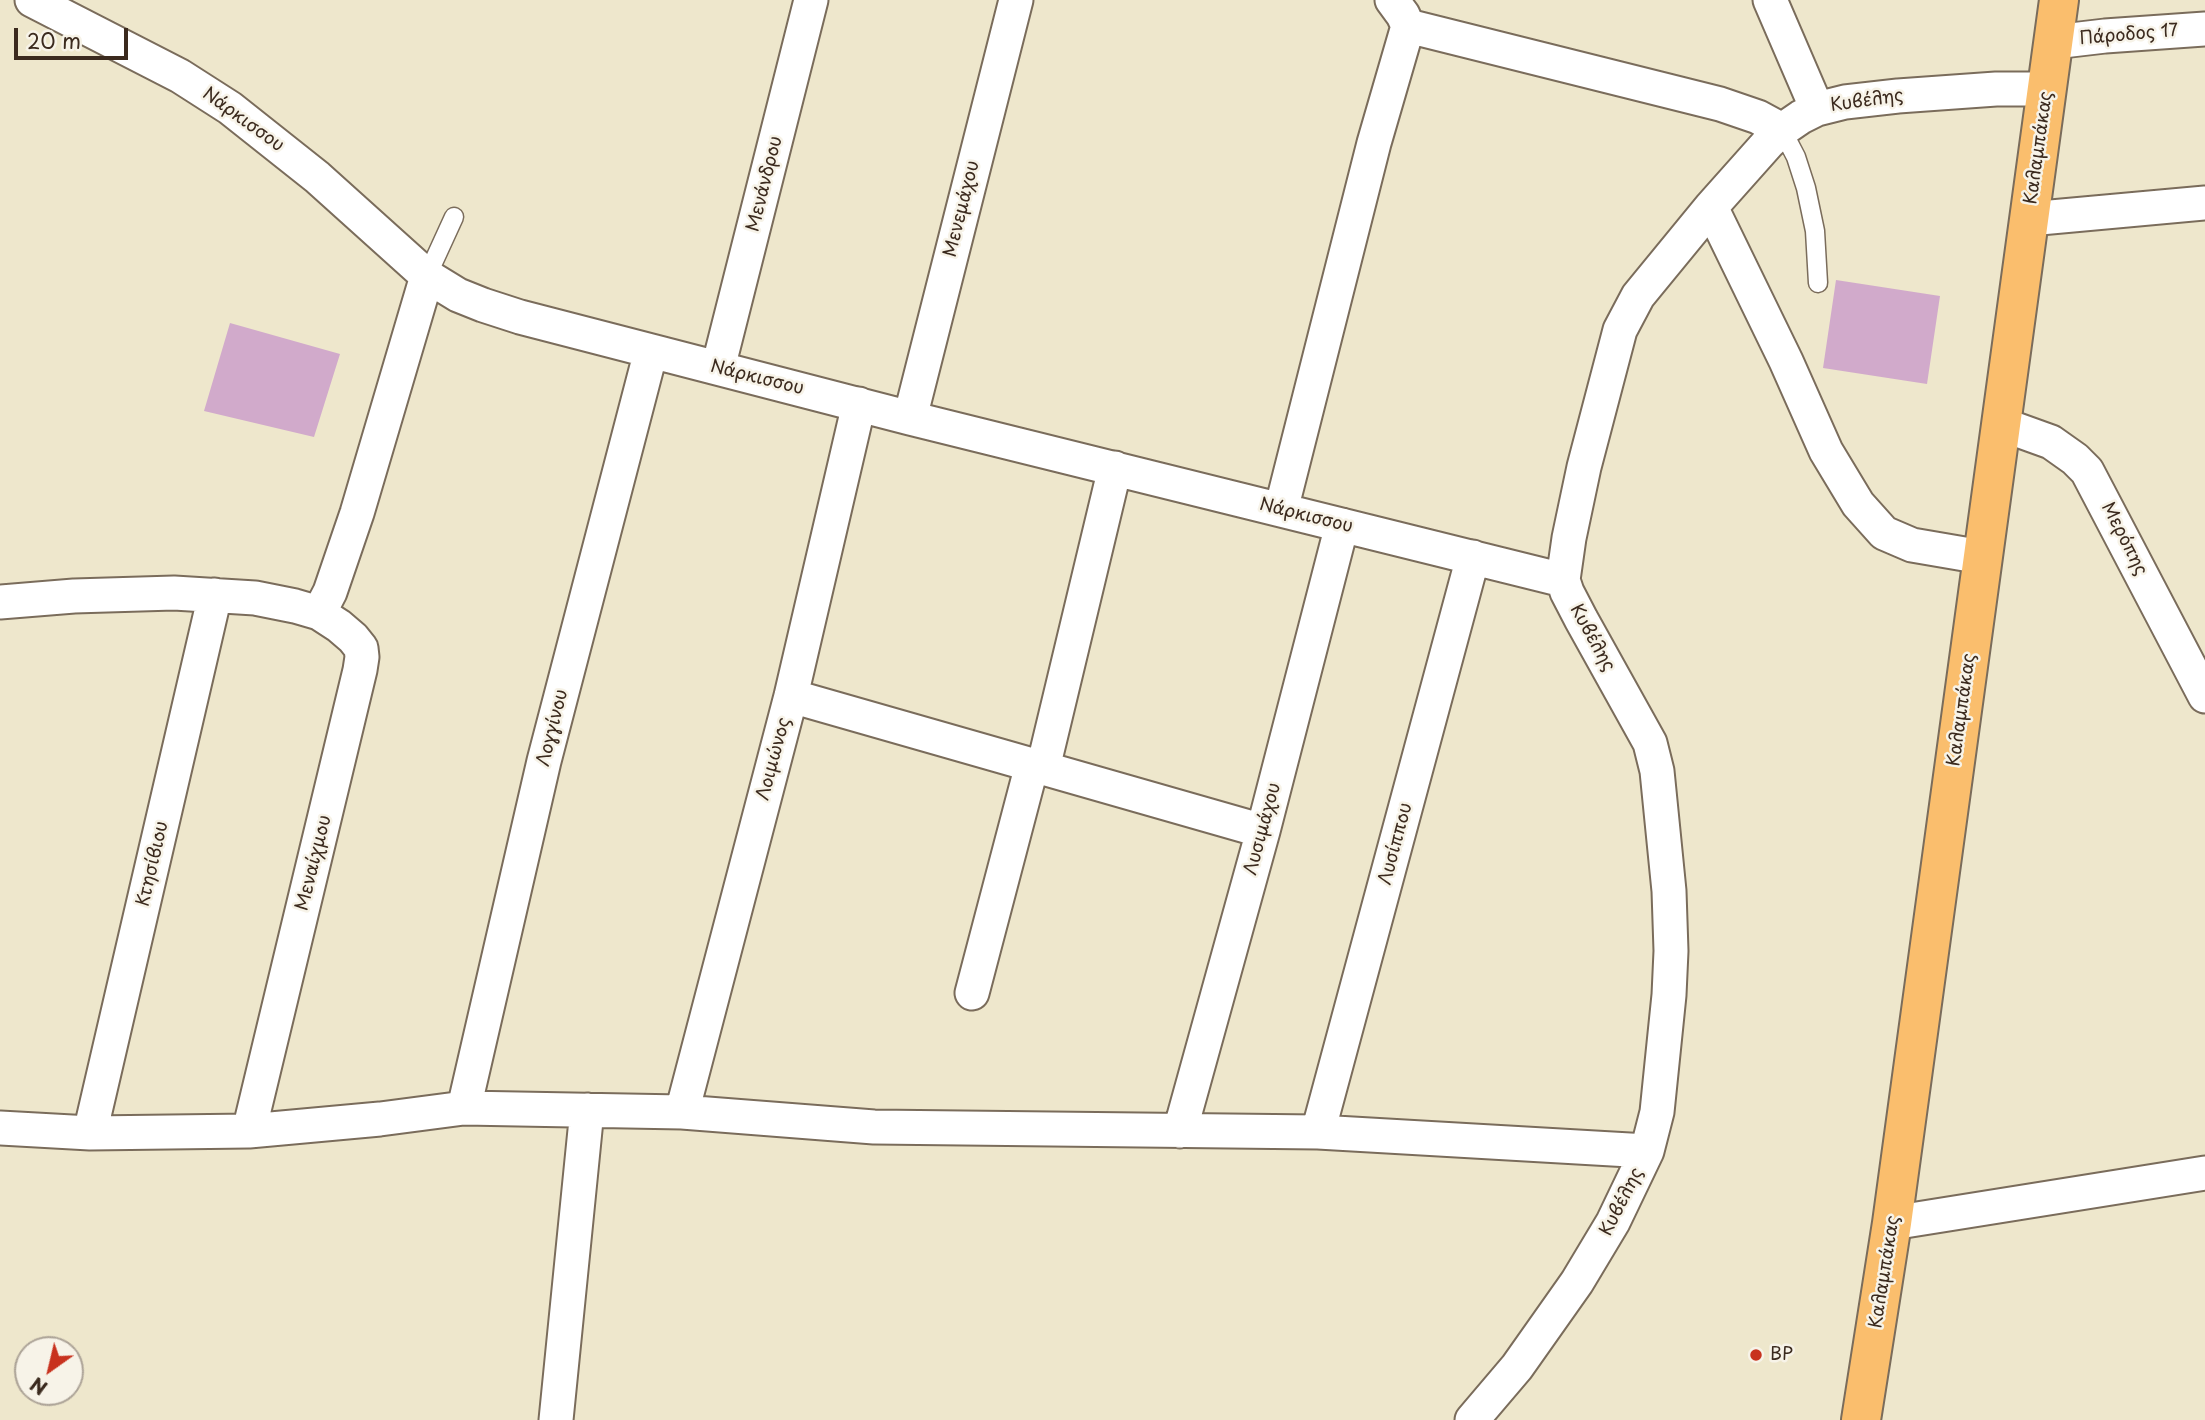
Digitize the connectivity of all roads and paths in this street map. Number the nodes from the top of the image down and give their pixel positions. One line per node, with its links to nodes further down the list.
1 (32, 0): 16 (street, Νάρκισσου)
2 (811, 0): 19 (street, Μενάνδρου)
3 (1016, 0): 21 (street, Μενεμάχου)
4 (1770, 0): 10 (street)
5 (2059, 0): 8 (main road, Καλαμπάκας)
6 (1400, 13): 11 (street); 24 (street)
7 (2205, 29): 8 (street, Πάροδος 17)
8 (2054, 42): 9 (main road, Καλαμπάκας)
9 (2047, 89): 10 (street, Κυβέλης); 15 (main road, Καλαμπάκας)
10 (1817, 108): 11 (street, Κυβέλης)
11 (1782, 130): 13 (street, Κυβέλης); 17 (lane)
12 (2205, 203): 15 (street)
13 (1712, 206): 27 (street); 28 (street, Κυβέλης)
14 (454, 217): 16 (lane)
15 (2029, 219): 22 (main road, Καλαμπάκας)
16 (427, 276): 18 (street, Νάρκισσου); 31 (street)
17 (1818, 284)
18 (651, 351): 19 (street, Νάρκισσου); 37 (street, Λογγίνου)
19 (718, 368): 20 (street, Νάρκισσου)
20 (859, 404): 21 (street, Νάρκισσου); 32 (street, Λοιμώνος)
21 (910, 418): 23 (street, Νάρκισσου)
22 (2001, 424): 27 (main road, Καλαμπάκας); 33 (street, Μερόπης)
23 (1115, 468): 24 (street, Νάρκισσου); 34 (street)
24 (1281, 510): 25 (street, Νάρκισσου)
25 (1342, 526): 26 (street, Νάρκισσου); 35 (street, Λυσιμάχου)
26 (1473, 557): 28 (street, Νάρκισσου); 43 (street, Λυσίππου)
27 (1982, 557): 47 (main road, Καλαμπάκας)
28 (1563, 580): 45 (street, Κυβέλης)
29 (215, 595): 30 (street); 31 (street); 44 (street, Κτησίβιου)
30 (0, 602)
31 (319, 613): 41 (street, Μεναίχμου)
32 (791, 696): 34 (street); 39 (street, Λοιμώνος)
33 (2205, 696)
34 (1038, 766): 35 (street); 36 (street)
35 (1263, 831): 42 (street, Λυσιμάχου)
36 (972, 993)
37 (464, 1108): 38 (street); 41 (street)
38 (587, 1110): 39 (street); 48 (street)
39 (682, 1112): 42 (street)
40 (0, 1128): 44 (street)
41 (249, 1131): 44 (street)
42 (1180, 1131): 43 (street)
43 (1318, 1132): 45 (street)
44 (90, 1133)
45 (1647, 1151): 49 (street, Κυβέλης)
46 (2205, 1173): 47 (street)
47 (1892, 1223): 50 (main road, Καλαμπάκας)
48 (556, 1420)
49 (1472, 1420)
50 (1861, 1420)

